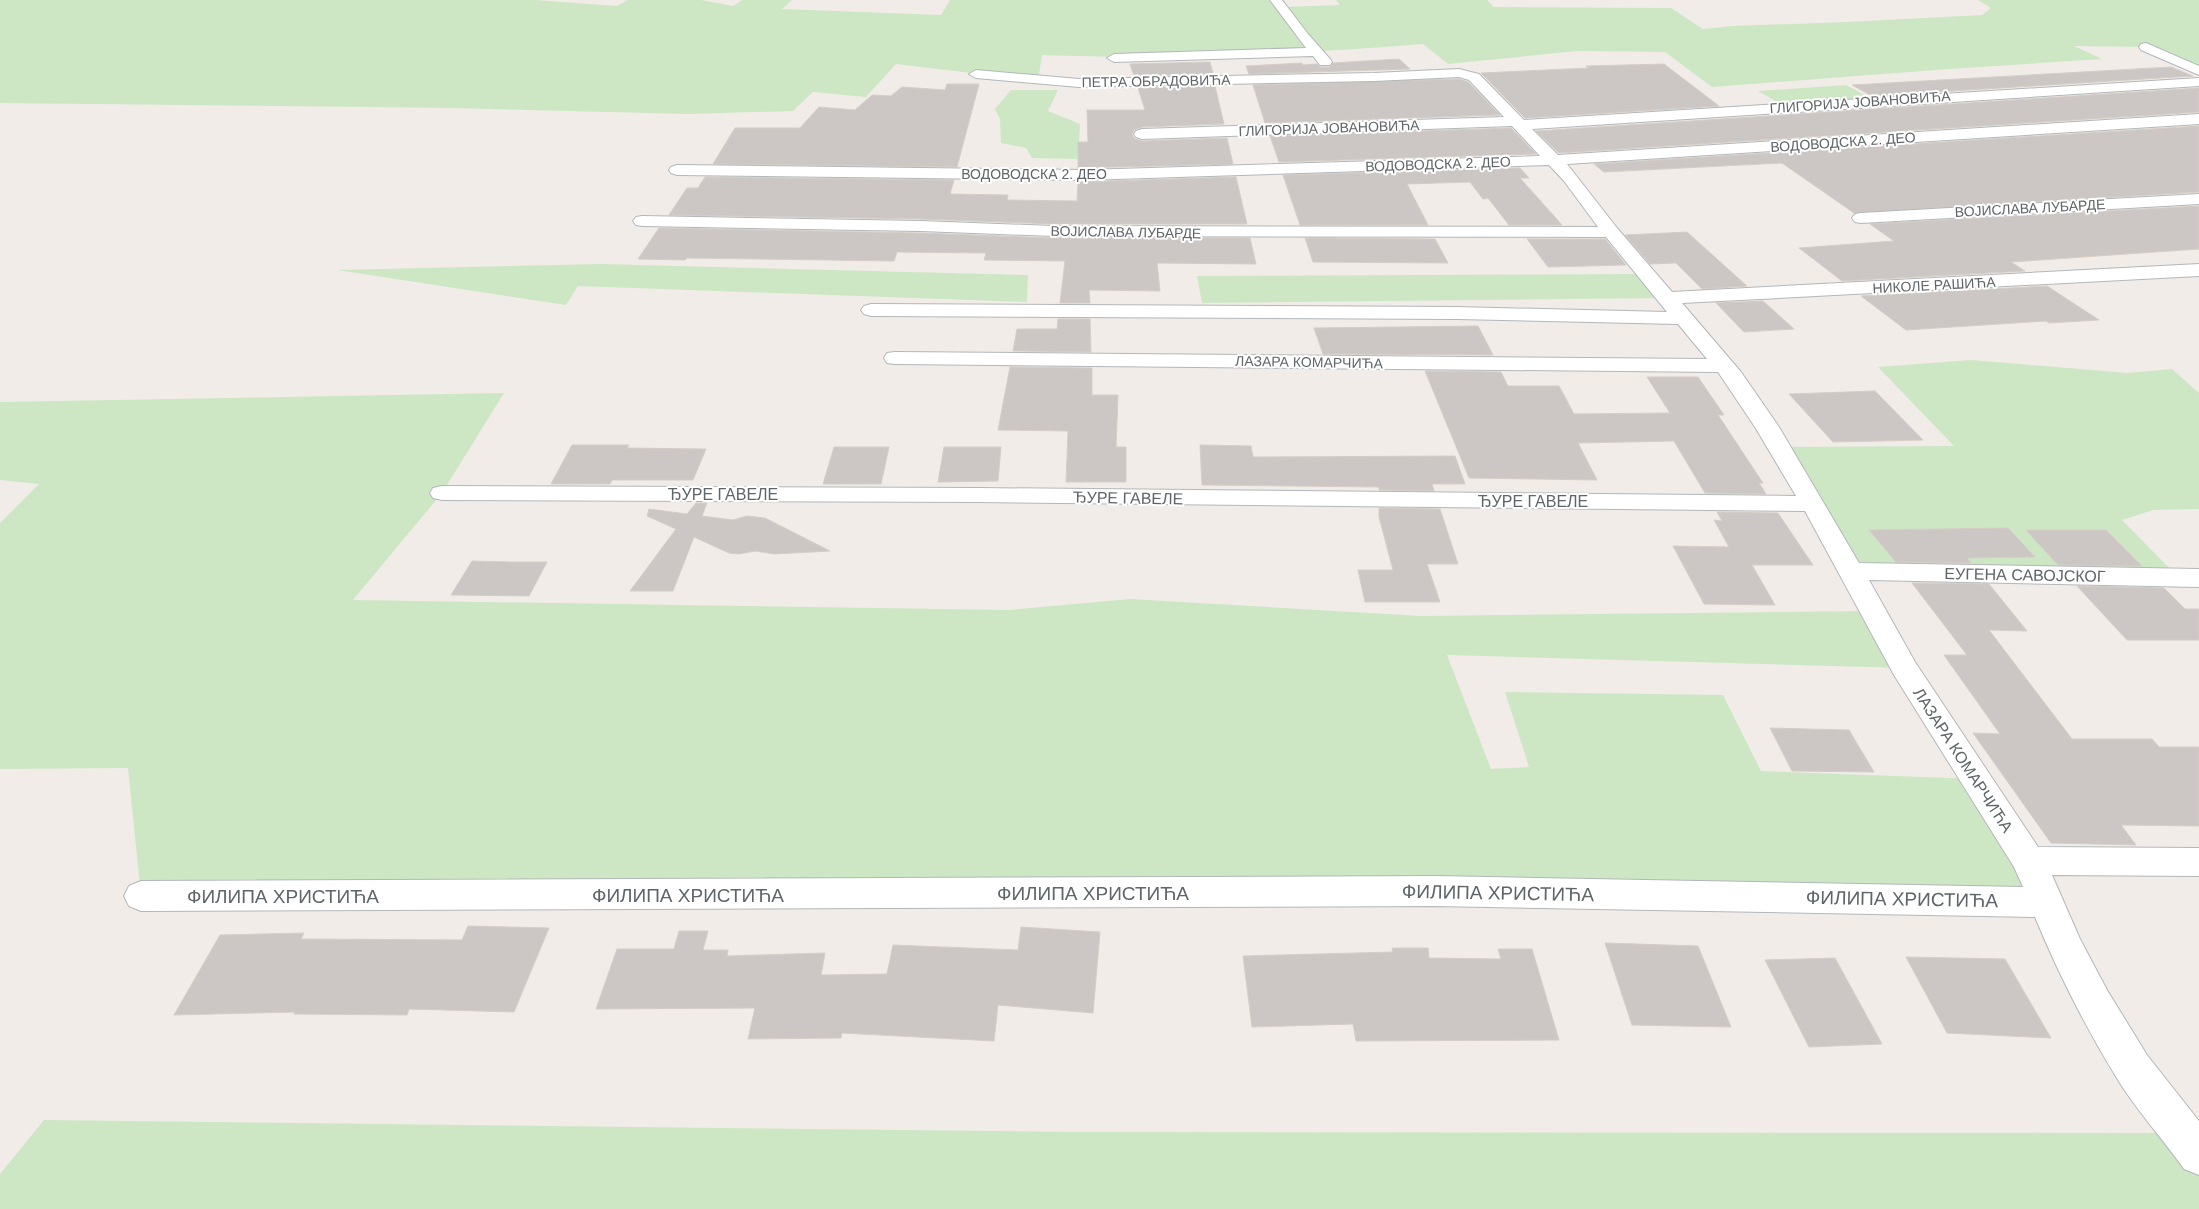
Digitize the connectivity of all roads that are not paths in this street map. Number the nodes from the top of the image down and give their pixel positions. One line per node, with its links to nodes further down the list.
1 (1276, 0): 3 (street)
2 (2146, 47): 5 (street)
3 (1316, 52): 4 (street); 7 (street)
4 (1114, 58)
5 (2199, 71)
6 (976, 74): 7 (street, ПЕТРА ОБРАДОВИЋА)
7 (1337, 76): 10 (street, ЛАЗАРА КОМАРЧИЋА)
8 (2199, 82): 10 (street, ГЛИГОРИЈА ЈОВАНОВИЋА)
9 (2199, 119): 12 (street, ВОДОВОДСКА 2. ДЕО)
10 (1519, 123): 11 (street, ГЛИГОРИЈА ЈОВАНОВИЋА); 12 (street, ЛАЗАРА КОМАРЧИЋА)
11 (1142, 134)
12 (1554, 160): 13 (street, ВОДОВОДСКА 2. ДЕО); 17 (street, ЛАЗАРА КОМАРЧИЋА)
13 (677, 170)
14 (2199, 198): 15 (street, ВОЈИСЛАВА ЛУБАРДЕ)
15 (1861, 218)
16 (642, 221): 17 (street, ВОЈИСЛАВА ЛУБАРДЕ)
17 (1611, 232): 19 (street, ЛАЗАРА КОМАРЧИЋА)
18 (2199, 270): 19 (street, НИКОЛЕ РАШИЋА)
19 (1668, 298): 21 (street, ЛАЗАРА КОМАРЧИЋА)
20 (871, 310): 21 (street)
21 (1685, 318): 23 (street, ЛАЗАРА КОМАРЧИЋА)
22 (895, 358): 23 (street, ЛАЗАРА КОМАРЧИЋА)
23 (1724, 366): 25 (street, ЛАЗАРА КОМАРЧИЋА)
24 (442, 493): 25 (street, ЂУРЕ ГАВЕЛЕ)
25 (1814, 504): 26 (street, ЛАЗАРА КОМАРЧИЋА)
26 (1851, 571): 27 (street, ЕУГЕНА САВОЈСКОГ); 28 (street, ЛАЗАРА КОМАРЧИЋА)
27 (2199, 578)
28 (2029, 862): 29 (street); 31 (street, ЛАЗАРА КОМАРЧИЋА)
29 (2199, 862)
30 (141, 896): 31 (street, ФИЛИПА ХРИСТИЋА)
31 (2044, 902): 32 (street, ЛАЗАРА КОМАРЧИЋА)
32 (2199, 1154)

